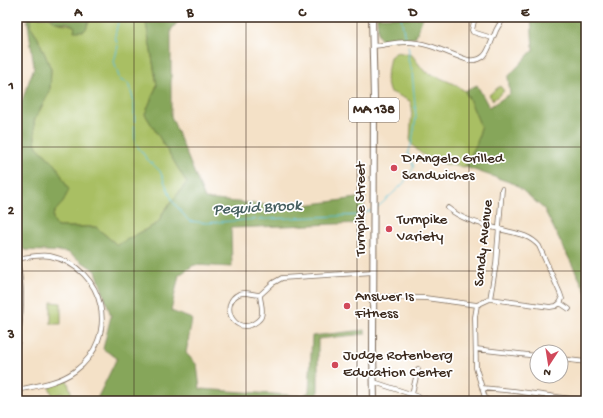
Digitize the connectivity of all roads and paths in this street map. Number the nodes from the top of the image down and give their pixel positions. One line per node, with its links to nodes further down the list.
1 (372, 17): 7 (main road, Turnpike Street / MA 138)
2 (475, 17): 6 (street)
3 (488, 17): 5 (street)
4 (505, 17): 5 (street)
5 (502, 21): 6 (street)
6 (492, 38): 7 (street)
7 (373, 46): 12 (main road, Turnpike Street / MA 138)
8 (502, 189): 10 (street, Sandy Avenue)
9 (448, 208): 10 (street)
10 (499, 229): 15 (street, Sandy Avenue); 16 (street)
11 (17, 260): 19 (street); 28 (street)
12 (374, 272): 13 (street); 14 (main road, Turnpike Street / MA 138)
13 (260, 295): 13 (street)
14 (374, 297): 17 (street); 26 (main road, Turnpike Street / MA 138)
15 (490, 299): 16 (street); 17 (street)
16 (560, 303): 18 (street)
17 (477, 306): 21 (street)
18 (569, 309)
19 (18, 333): 20 (street)
20 (17, 347)
21 (476, 349): 22 (street); 27 (street)
22 (529, 355)
23 (569, 360): 24 (street)
24 (586, 362)
25 (418, 369): 29 (street)
26 (374, 382): 29 (street); 31 (main road, Turnpike Street / MA 138)
27 (482, 388): 33 (street); 34 (street)
28 (17, 391): 30 (street)
29 (412, 394): 32 (street)
30 (19, 401)
31 (374, 401)
32 (432, 401)
33 (486, 401)
34 (586, 401)

